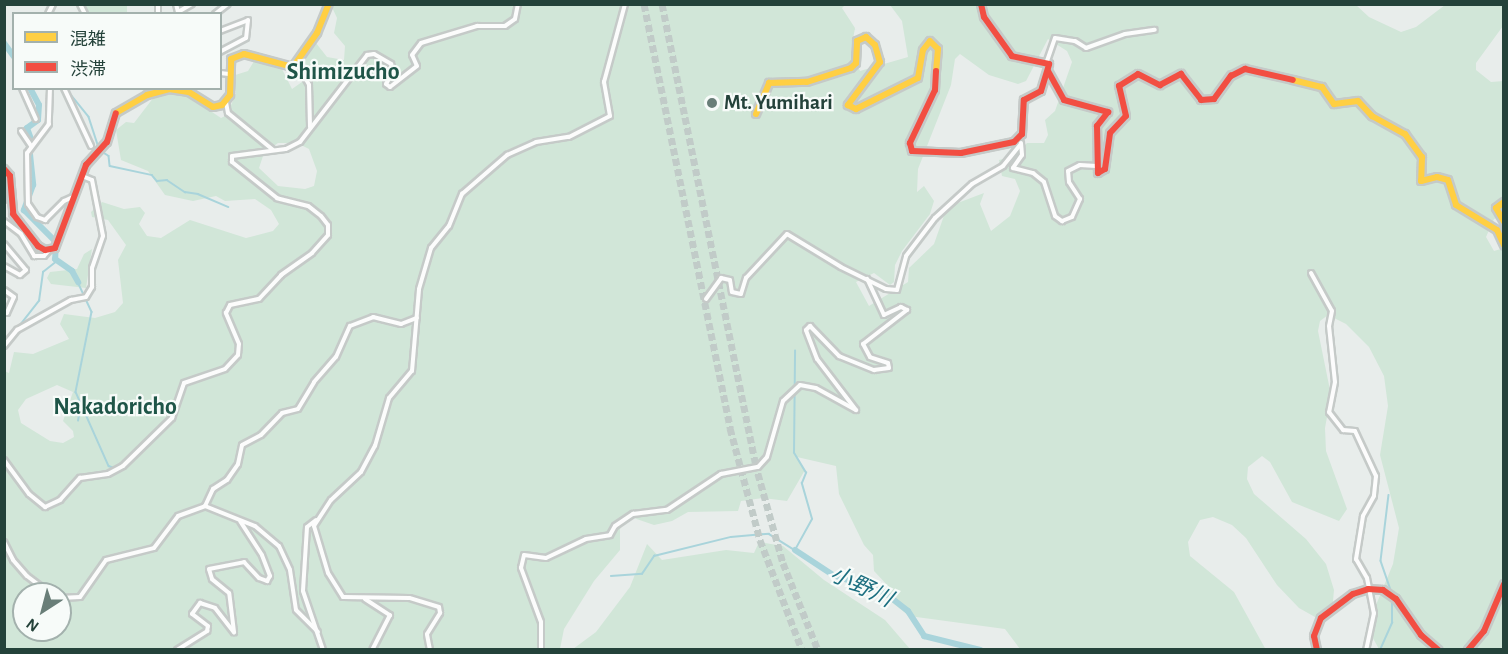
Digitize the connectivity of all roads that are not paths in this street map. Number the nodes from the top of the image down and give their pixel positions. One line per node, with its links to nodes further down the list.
1 (192, 4): 6 (street)
2 (329, 4): 11 (street)
3 (518, 4): 23 (street)
4 (625, 4): 47 (street)
5 (981, 4): 10 (street)
6 (178, 12)
7 (222, 30): 9 (street)
8 (1155, 30): 10 (street)
9 (222, 51)
10 (1047, 61): 12 (street)
11 (297, 63): 14 (street); 23 (street)
12 (1048, 71): 25 (street); 29 (street)
13 (222, 73): 14 (street)
14 (229, 74): 20 (street)
15 (23, 90): 22 (street)
16 (50, 90): 26 (street)
17 (64, 90): 27 (street)
18 (174, 90): 31 (street)
19 (181, 90): 20 (street)
20 (226, 102): 28 (street)
21 (756, 114): 25 (street)
22 (36, 119)
23 (310, 128): 28 (street)
24 (21, 131): 26 (street)
25 (1020, 141): 29 (street); 43 (street)
26 (31, 146): 33 (street)
27 (91, 146)
28 (273, 151): 49 (street)
29 (1096, 166): 39 (street)
30 (4, 170): 40 (street)
31 (82, 176): 33 (street); 48 (street)
32 (4, 186): 34 (street)
33 (75, 196): 40 (street)
34 (4, 200)
35 (1503, 202): 37 (street)
36 (4, 221): 40 (street)
37 (1503, 222)
38 (4, 244): 41 (street)
39 (1503, 245)
40 (55, 247)
41 (4, 266)
42 (1311, 273): 56 (street)
43 (866, 278): 45 (street); 64 (street)
44 (4, 290): 46 (street)
45 (706, 299)
46 (4, 311)
47 (418, 317): 50 (street); 52 (street)
48 (4, 346)
49 (4, 460)
50 (205, 506): 51 (street); 57 (street)
51 (239, 520): 59 (street); 60 (street)
52 (316, 520): 58 (street); 59 (street)
53 (4, 542): 54 (street)
54 (35, 582)
55 (1503, 584): 68 (street)
56 (1368, 589): 65 (street); 66 (street); 67 (street)
57 (72, 597)
58 (364, 598): 62 (street); 63 (street)
59 (318, 632): 61 (street)
60 (177, 650)
61 (323, 650)
62 (372, 650)
63 (430, 650)
64 (541, 650)
65 (1317, 650)
66 (1366, 650)
67 (1438, 650)
68 (1468, 650)

